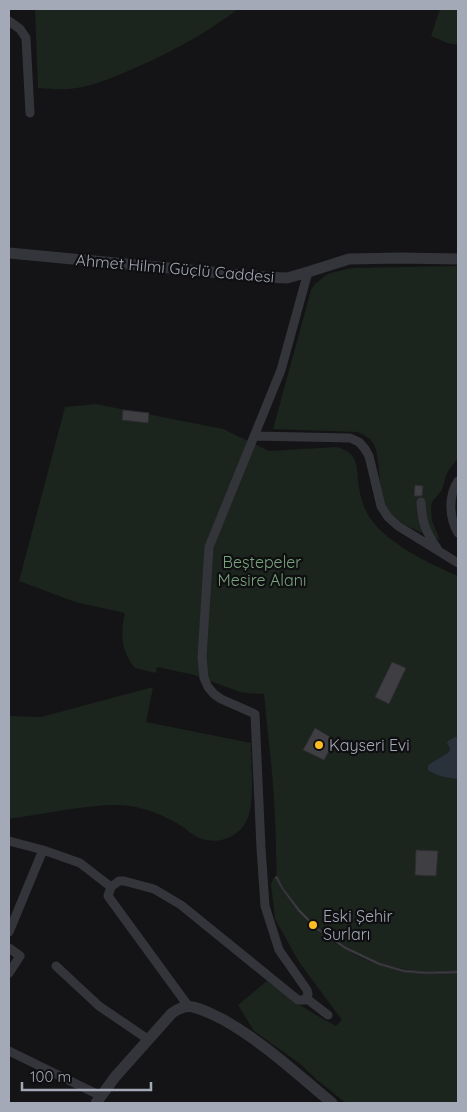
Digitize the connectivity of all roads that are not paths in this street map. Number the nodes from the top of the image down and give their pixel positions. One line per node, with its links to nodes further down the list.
1 (9, 21): 2 (street)
2 (30, 113)
3 (9, 254): 5 (street, Ahmet Hilmi Güçlü Caddesi)
4 (458, 259): 5 (street, Ahmet Hilmi Güçlü Caddesi)
5 (308, 272): 6 (street)
6 (254, 436): 10 (street); 19 (street)
7 (458, 481): 9 (street)
8 (421, 502): 10 (street)
9 (458, 532)
10 (439, 551): 11 (street)
11 (458, 563)
12 (9, 841): 13 (street)
13 (43, 850): 14 (street); 15 (street)
14 (111, 887): 19 (street); 20 (street)
15 (9, 932)
16 (9, 948): 18 (street)
17 (56, 966): 22 (street)
18 (9, 973)
19 (306, 998): 21 (street)
20 (189, 1007): 22 (street); 25 (street)
21 (328, 1015)
22 (149, 1040): 24 (street)
23 (9, 1051): 24 (street)
24 (98, 1100)
25 (325, 1101)

